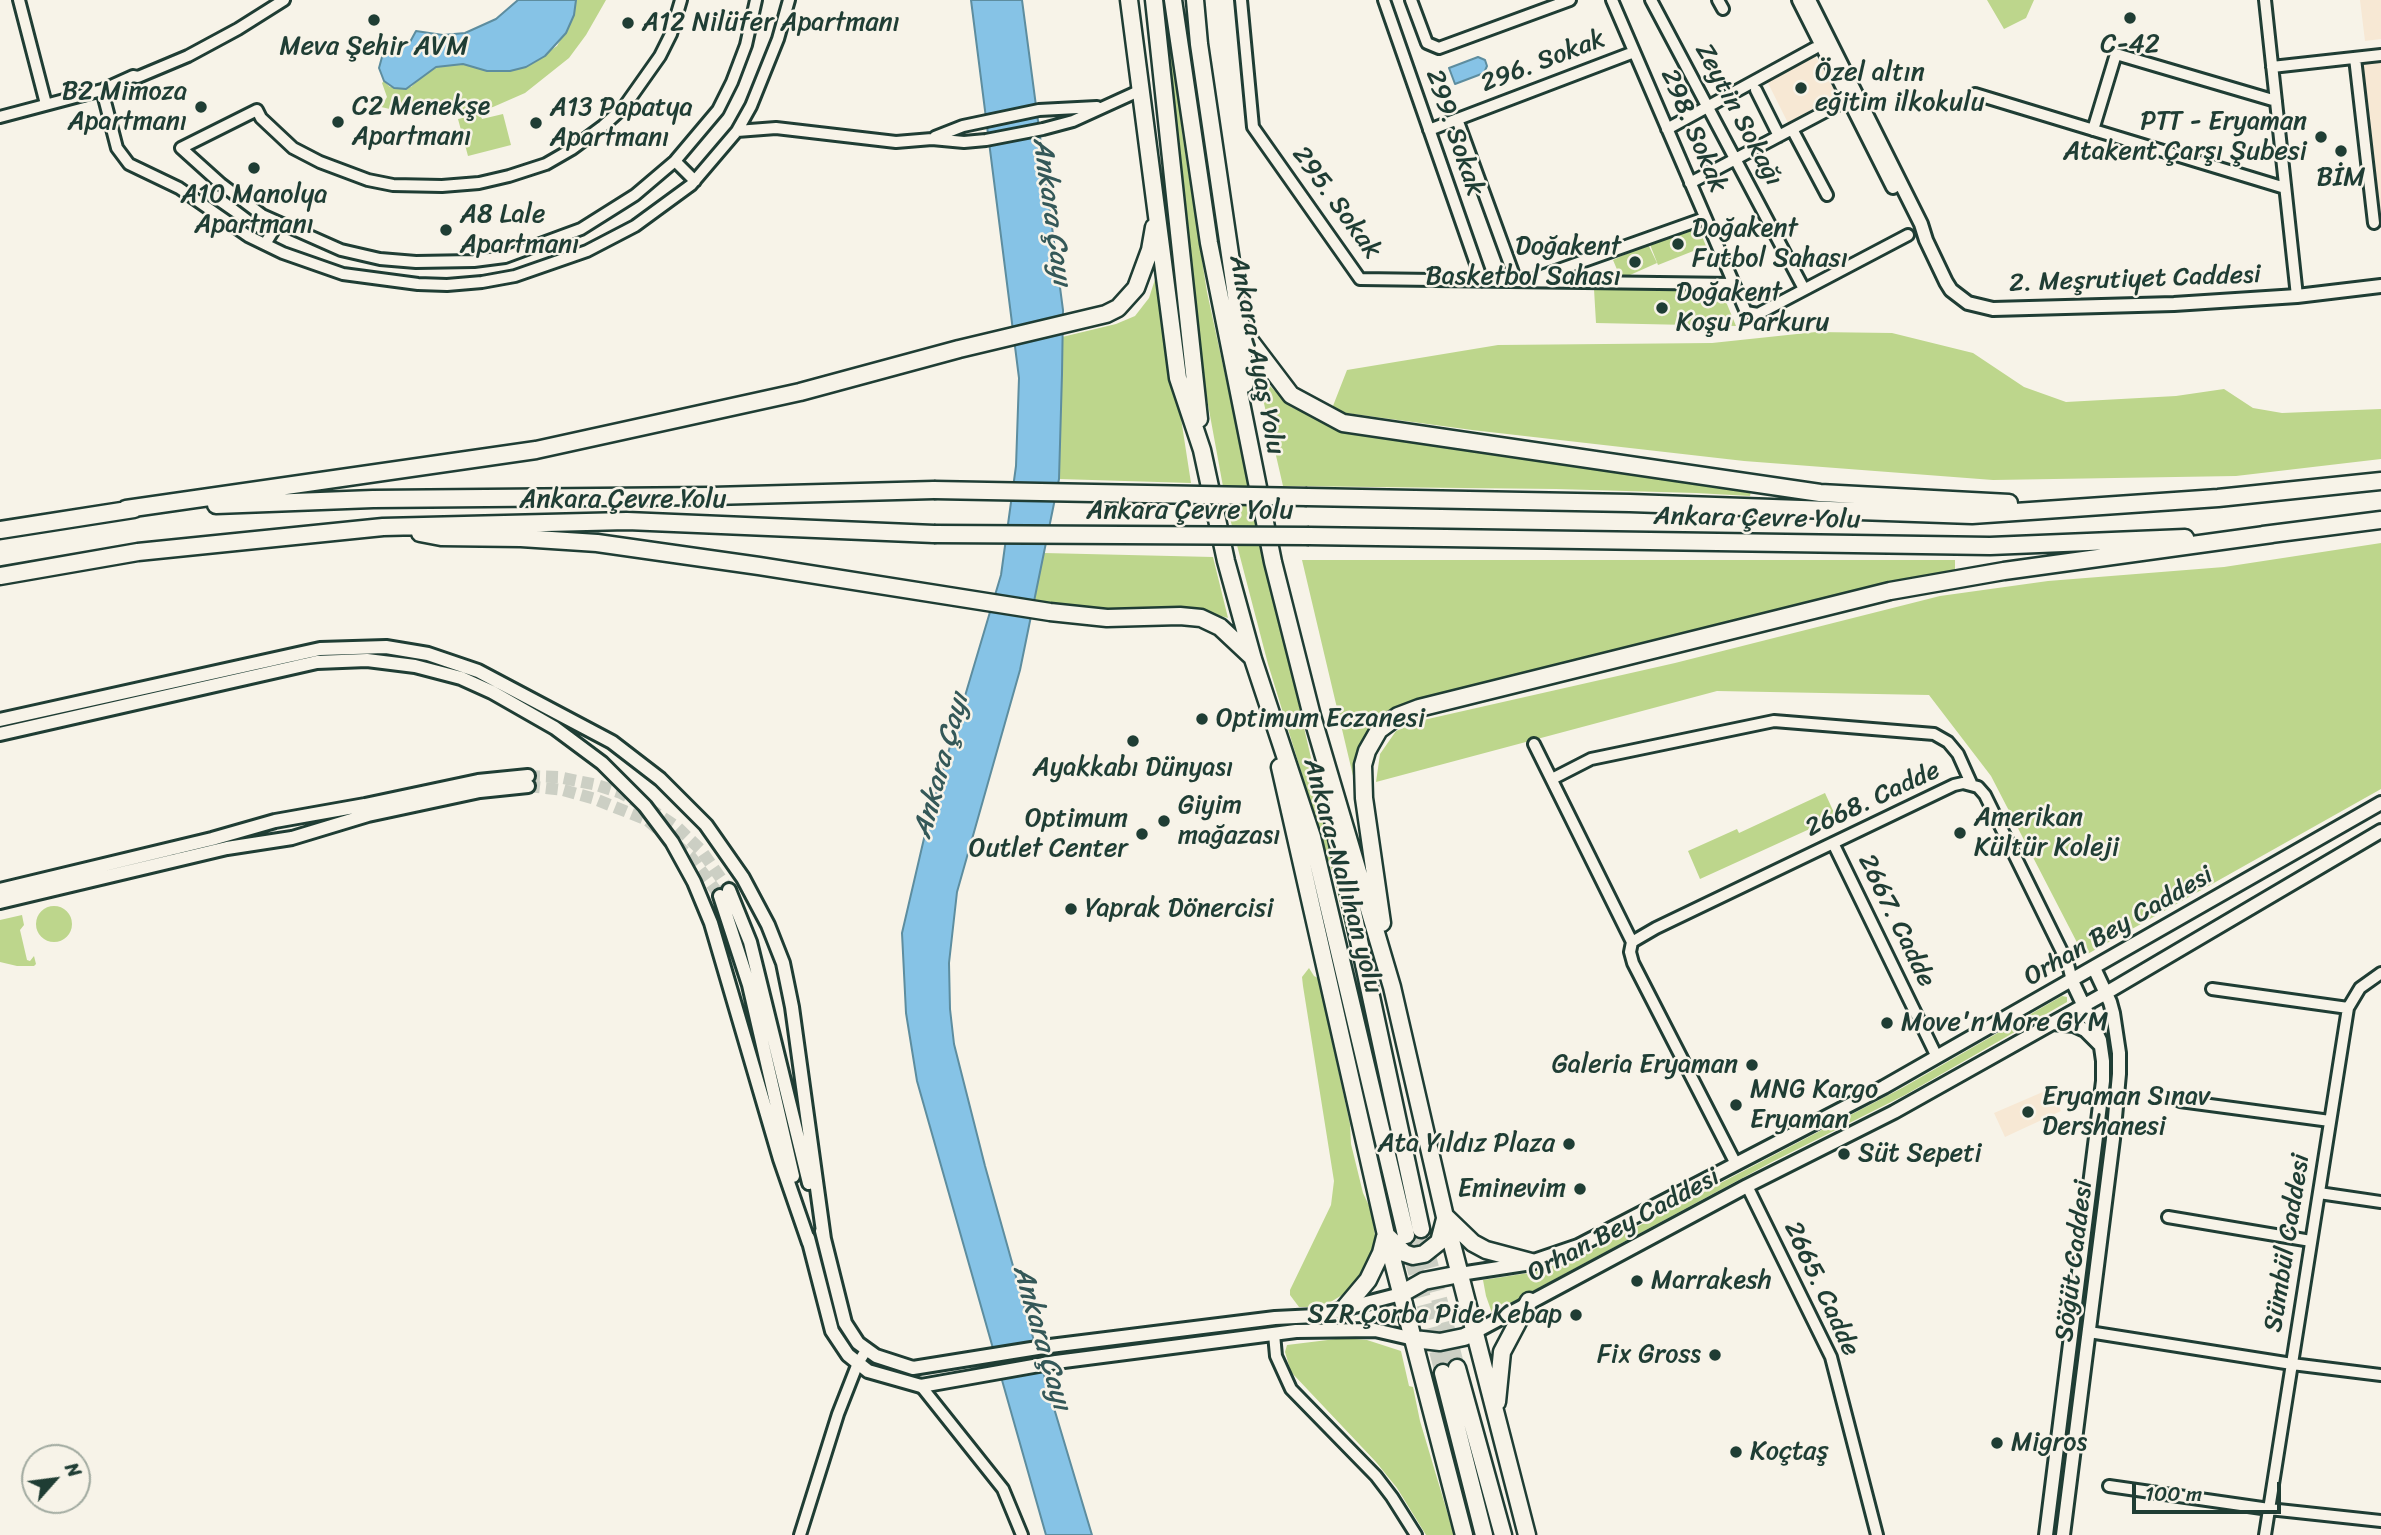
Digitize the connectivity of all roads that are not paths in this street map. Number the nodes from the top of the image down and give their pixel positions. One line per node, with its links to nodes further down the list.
1 (19, 0): 32 (street)
2 (284, 0): 26 (street)
3 (681, 0): 52 (street)
4 (756, 0): 45 (street)
5 (789, 0): 41 (street)
6 (1154, 0): 65 (highway, Ankara-Ayaş Yolu)
7 (1173, 0): 64 (highway, Ankara-Ayaş Yolu)
8 (1195, 0): 20 (highway)
9 (1207, 0): 20 (highway)
10 (1241, 0): 57 (street, 295. Sokak)
11 (1384, 0): 39 (street, 299. Sokak)
12 (1411, 0): 13 (street)
13 (1570, 0)
14 (1612, 0): 22 (street, 298. Sokak)
15 (1651, 0): 34 (street, Zeytin Sokağı)
16 (1799, 0): 55 (main road, 2. Meşrutiyet Caddesi)
17 (1810, 0): 55 (main road, 2. Meşrutiyet Caddesi)
18 (2266, 0): 25 (street)
19 (1130, 1): 27 (highway)
20 (1199, 44): 63 (highway)
21 (1815, 48): 34 (street)
22 (1634, 52): 36 (street, 296. Sokak); 37 (street, 298. Sokak)
23 (2381, 55): 24 (street)
24 (2355, 58): 25 (street); 53 (street)
25 (2273, 67): 31 (street)
26 (102, 90): 32 (street); 56 (street)
27 (1142, 90): 33 (street); 50 (highway)
28 (1756, 90): 42 (street)
29 (1975, 94): 40 (street)
30 (1845, 101): 38 (street)
31 (2276, 101): 40 (street); 48 (street)
32 (46, 104): 35 (street)
33 (1103, 107): 43 (street); 43 (street)
34 (1708, 107): 37 (street); 44 (street, Zeytin Sokağı)
35 (0, 117)
36 (1457, 119): 39 (street, 296. Sokak); 58 (street)
37 (1667, 129): 47 (street, 298. Sokak)
38 (1792, 129): 42 (street); 49 (street)
39 (1429, 130): 57 (street, 299. Sokak)
40 (2093, 130): 48 (street)
41 (737, 131): 43 (street); 46 (street)
42 (1779, 136): 44 (street)
43 (932, 139)
44 (1735, 159): 47 (street); 61 (street, Zeytin Sokağı)
45 (675, 161): 46 (street); 52 (street)
46 (695, 181): 56 (street)
47 (1690, 183): 51 (street, 298. Sokak)
48 (2285, 188): 62 (street)
49 (1827, 195)
50 (1157, 211): 65 (highway); 68 (highway)
51 (1705, 218): 58 (street); 59 (street, 298. Sokak)
52 (278, 223): 56 (street)
53 (2374, 223)
54 (1908, 235): 61 (street)
55 (1926, 240): 62 (main road, 2. Meşrutiyet Caddesi)
56 (265, 244)
57 (1482, 281): 58 (street, 295. Sokak)
58 (1522, 281): 59 (street, 295. Sokak)
59 (1733, 284): 61 (street, 298. Sokak)
60 (2381, 286): 62 (main road, 2. Meşrutiyet Caddesi)
61 (1804, 289)
62 (2297, 296)
63 (1241, 329): 64 (highway); 67 (highway)
64 (1249, 449): 76 (highway, Ankara-Ayaş Yolu)
65 (1202, 450): 74 (highway, Ankara-Nallıhan yolu)
66 (2381, 481): 67 (highway, Ankara Çevre Yolu)
67 (2218, 498): 68 (highway, Ankara Çevre Yolu, bridge)
68 (126, 509): 71 (highway, Ankara Çevre Yolu)
69 (2381, 520): 72 (highway, Ankara Çevre Yolu)
70 (383, 527): 72 (highway, Ankara Çevre Yolu, bridge); 73 (highway, Ankara Çevre Yolu); 74 (highway)
71 (0, 530)
72 (2272, 534): 93 (highway)
73 (0, 576)
74 (1253, 659): 75 (highway, Ankara-Nallıhan yolu)
75 (1269, 710): 76 (highway, Ankara-Nallıhan yolu); 109 (highway)
76 (1312, 716): 93 (highway)
77 (0, 720): 110 (main road)
78 (0, 734): 112 (main road)
79 (1534, 744): 80 (street)
80 (1552, 779): 81 (street); 89 (street)
81 (1972, 783): 86 (street, 2668. Cadde); 92 (street, 2668. Cadde)
82 (2381, 803): 90 (main road, Orhan Bey Caddesi)
83 (275, 821): 85 (main road); 85 (main road); 87 (main road)
84 (2381, 831): 95 (main road, Orhan Bey Caddesi)
85 (278, 841): 88 (main road)
86 (1833, 843): 89 (street, 2668. Cadde); 100 (street, 2667. Cadde)
87 (0, 890)
88 (0, 902)
89 (1632, 942): 103 (street)
90 (2094, 968): 92 (main road, Orhan Bey Caddesi); 95 (main road, Söğüt Caddesi)
91 (2381, 973): 97 (street, Sümbül Caddesi)
92 (2072, 981): 96 (main road, Söğüt Caddesi); 100 (main road, Orhan Bey Caddesi)
93 (1392, 988): 107 (highway)
94 (2212, 989): 97 (street)
95 (2106, 993): 96 (main road, Orhan Bey Caddesi); 120 (main road, Söğüt Caddesi)
96 (2084, 1005): 98 (main road, Orhan Bey Caddesi); 99 (main road, Söğüt Caddesi)
97 (2348, 1008): 102 (street, Sümbül Caddesi)
98 (2052, 1023): 99 (main road); 104 (main road, Orhan Bey Caddesi)
99 (2102, 1049): 140 (main road, Söğüt Caddesi)
100 (1937, 1057): 103 (main road, Orhan Bey Caddesi)
101 (2180, 1101): 102 (street)
102 (2330, 1121): 105 (street, Sümbül Caddesi)
103 (1736, 1164): 113 (main road, Orhan Bey Caddesi)
104 (1747, 1186): 116 (main road, Orhan Bey Caddesi); 139 (street, 2665. Cadde)
105 (2319, 1193): 106 (street); 111 (street, Sümbül Caddesi)
106 (2381, 1202)
107 (1445, 1217): 109 (highway); 113 (highway); 114 (highway)
108 (2168, 1217): 111 (street)
109 (1386, 1235): 115 (highway); 117 (highway)
110 (824, 1238): 112 (main road); 123 (main road)
111 (2311, 1241): 125 (street, Sümbül Caddesi)
112 (809, 1243): 124 (main road)
113 (1531, 1262): 114 (main road, Orhan Bey Caddesi)
114 (1460, 1274): 115 (highway); 119 (highway)
115 (1401, 1294): 117 (main road); 122 (highway)
116 (1529, 1301): 119 (main road, Orhan Bey Caddesi); 128 (highway)
117 (1342, 1311): 118 (main road)
118 (1275, 1318): 121 (main road); 123 (main road)
119 (1475, 1332): 122 (highway); 128 (highway)
120 (2089, 1332): 125 (street); 141 (main road, Söğüt Caddesi)
121 (1274, 1334): 122 (main road); 127 (main road); 134 (street)
122 (1414, 1339): 135 (highway)
123 (867, 1349): 124 (street)
124 (858, 1363): 127 (main road); 132 (street)
125 (2292, 1364): 126 (street); 130 (street, Sümbül Caddesi)
126 (2381, 1375)
127 (921, 1386): 133 (street)
128 (1496, 1415): 138 (highway)
129 (2109, 1486): 130 (street)
130 (2269, 1509): 131 (street); 142 (street, Sümbül Caddesi)
131 (2381, 1521)
132 (800, 1535)
133 (1022, 1535)
134 (1416, 1535)
135 (1464, 1535)
136 (1484, 1535): 137 (highway)
137 (1503, 1535)
138 (1527, 1535)
139 (1877, 1535)
140 (2046, 1535)
141 (2063, 1535)
142 (2265, 1535)

